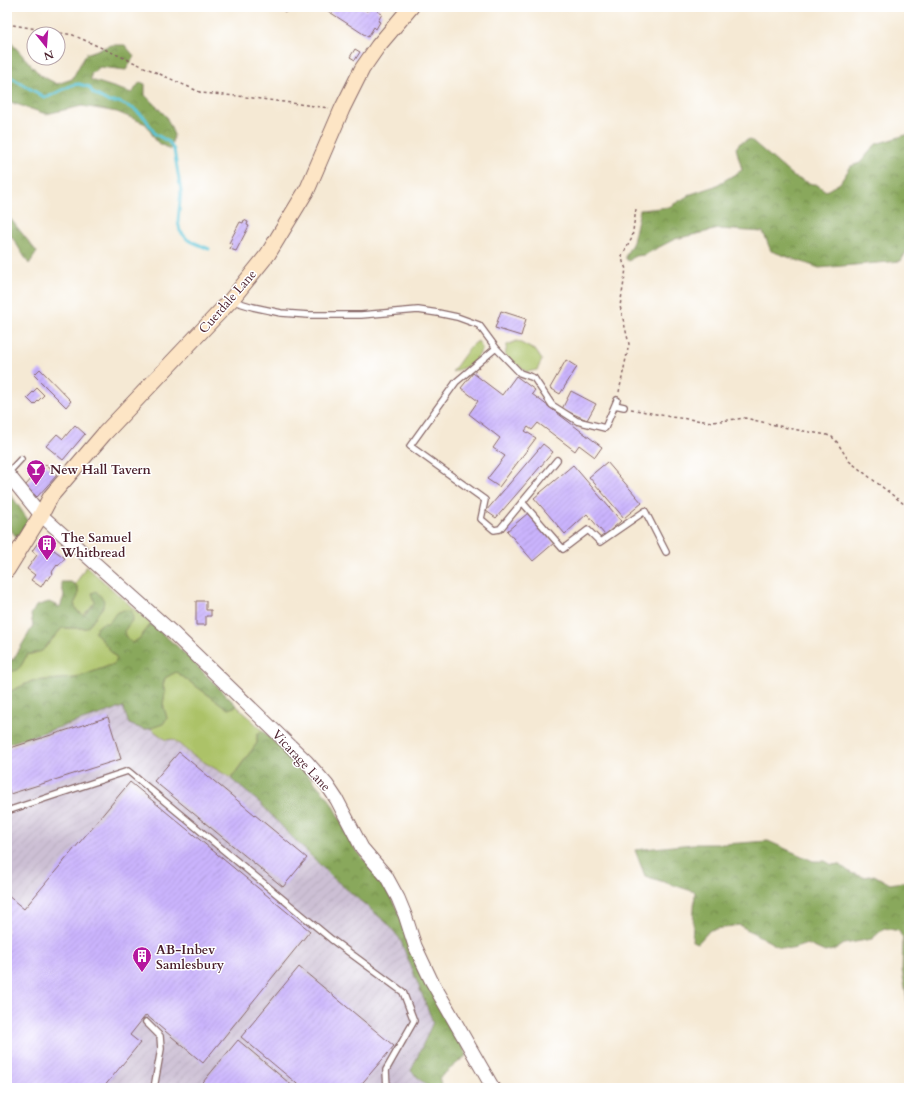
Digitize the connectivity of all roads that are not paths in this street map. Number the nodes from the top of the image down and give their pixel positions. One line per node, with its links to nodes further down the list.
1 (411, 7): 2 (main road, Cuerdale Lane)
2 (231, 300): 3 (lane); 9 (main road, Cuerdale Lane)
3 (496, 348): 4 (lane); 8 (lane)
4 (624, 407)
5 (21, 459): 7 (lane)
6 (557, 460): 8 (lane)
7 (7, 473): 9 (street, Vicarage Lane)
8 (522, 502): 10 (lane)
9 (42, 515): 11 (main road, Cuerdale Lane); 16 (street, Vicarage Lane)
10 (666, 552)
11 (7, 570)
12 (7, 811): 15 (lane)
13 (146, 1022): 14 (lane)
14 (154, 1088)
15 (388, 1088)
16 (493, 1088)

